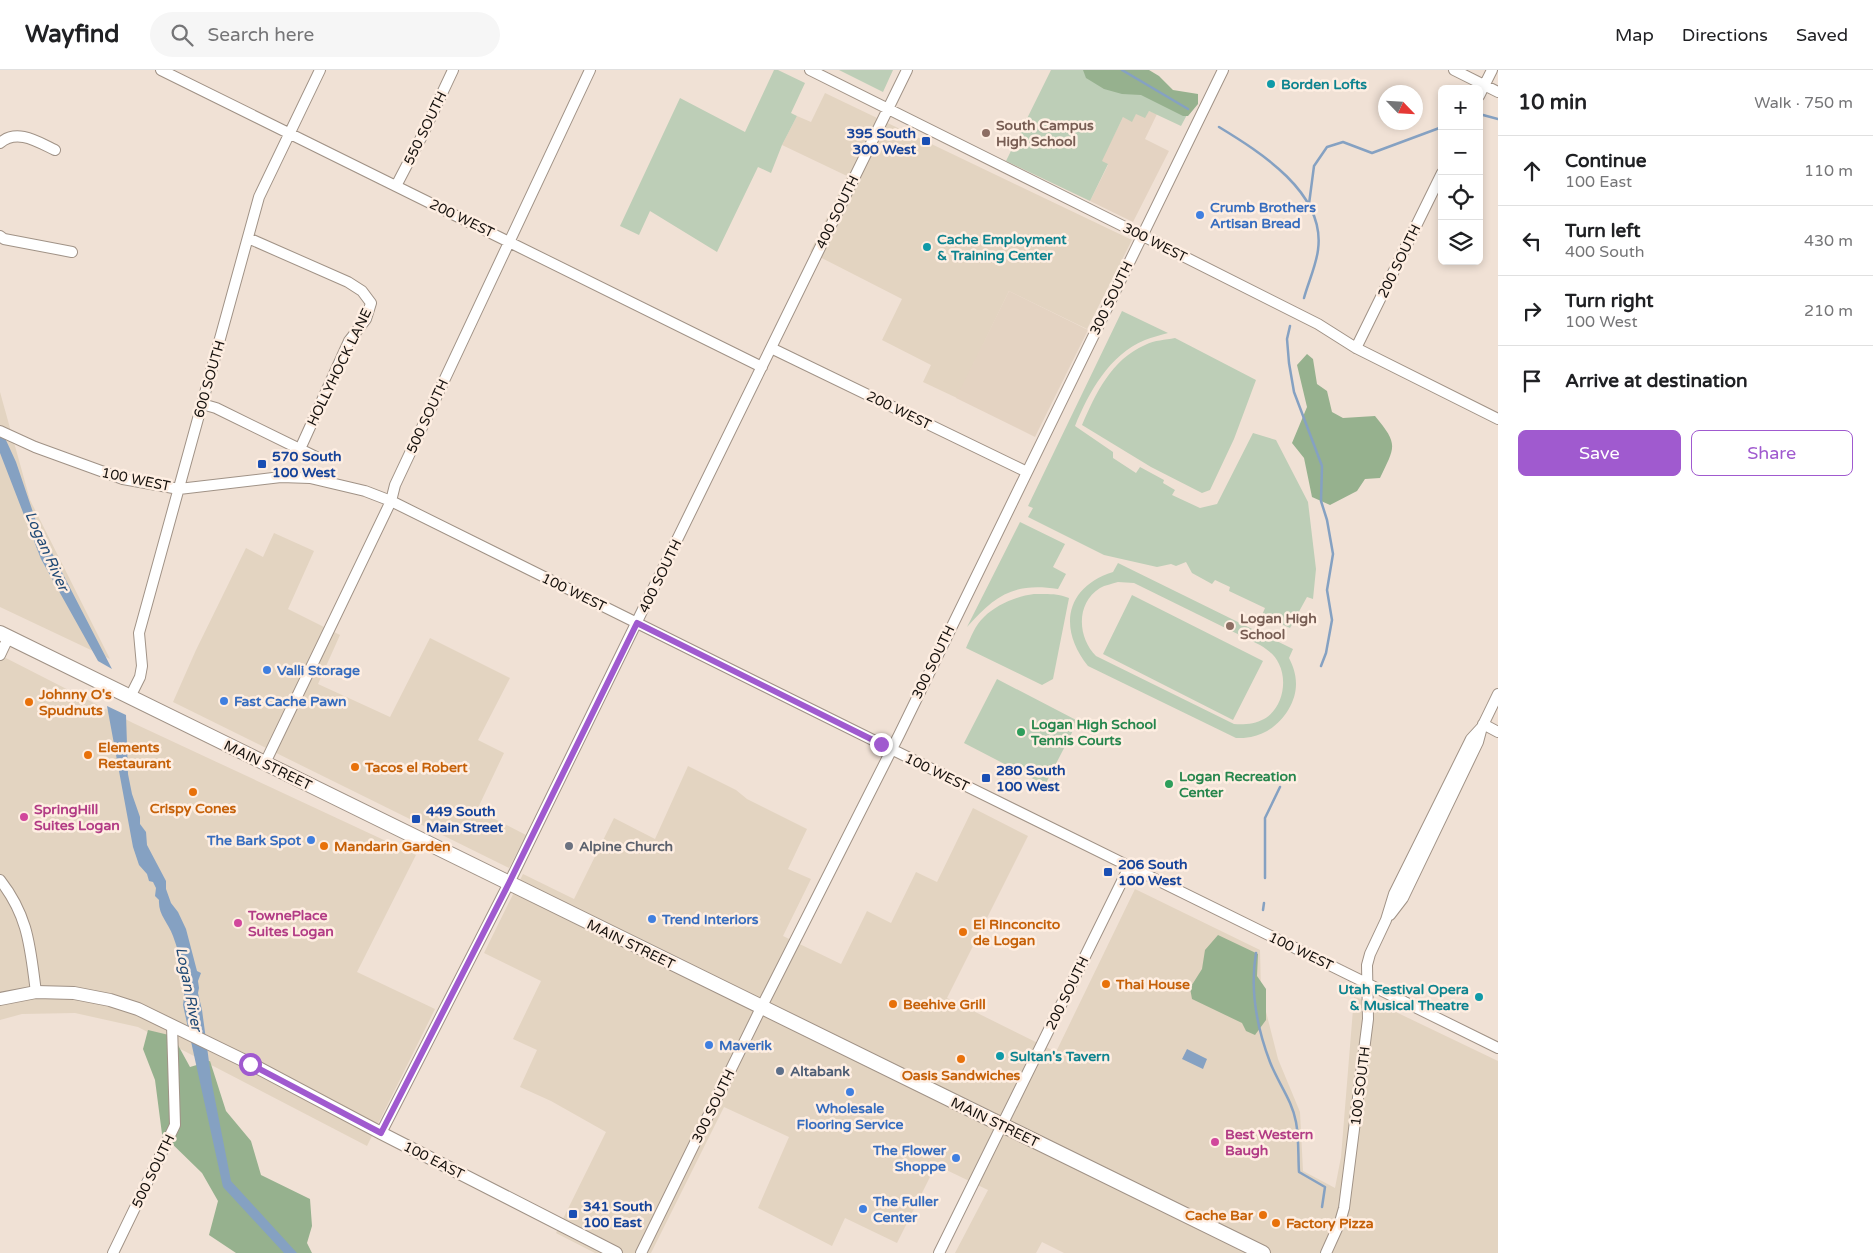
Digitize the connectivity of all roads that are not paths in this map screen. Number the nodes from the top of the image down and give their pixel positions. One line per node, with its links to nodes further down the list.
1 (161, 70): 14 (street, 200 WEST)
2 (320, 70): 14 (street, 600 SOUTH)
3 (453, 70): 18 (street, 550 SOUTH)
4 (590, 70): 22 (street, 500 SOUTH)
5 (810, 70): 13 (street, 300 WEST)
6 (907, 70): 13 (street, 400 SOUTH)
7 (1223, 70): 19 (street, 300 SOUTH)
8 (1454, 70): 10 (street)
9 (1492, 70): 10 (street)
10 (1485, 86): 11 (street); 12 (street)
11 (1483, 89)
12 (1498, 92)
13 (888, 108): 19 (street, 300 WEST); 24 (street, 400 SOUTH)
14 (290, 134): 18 (street, 200 WEST); 21 (street, 600 SOUTH)
15 (0, 143): 16 (street)
16 (55, 150)
17 (1441, 175): 25 (street, 200 SOUTH)
18 (396, 186): 22 (street, 200 WEST)
19 (1142, 235): 25 (street, 300 WEST); 32 (street, 300 SOUTH)
20 (0, 236): 23 (street)
21 (248, 238): 27 (street, 600 SOUTH); 30 (street, HOLLYHOCK LANE)
22 (508, 242): 26 (street, 200 WEST); 34 (street, 500 SOUTH)
23 (72, 252)
24 (771, 348): 26 (street, 400 SOUTH); 32 (street, 200 WEST)
25 (1356, 348): 28 (street, 300 WEST)
26 (762, 367): 35 (street, 400 SOUTH)
27 (202, 404): 30 (street); 33 (street, 600 SOUTH)
28 (1498, 419)
29 (0, 431): 33 (street, 100 WEST)
30 (300, 449): 31 (street)
31 (316, 457)
32 (1027, 472): 42 (street, 300 SOUTH)
33 (179, 489): 34 (street, 100 WEST); 39 (street, 600 SOUTH)
34 (391, 501): 35 (street, 100 WEST); 43 (street, 500 SOUTH)
35 (637, 623): 42 (street, 100 WEST); 46 (street, 400 SOUTH)
36 (4, 636): 37 (street); 39 (highway, MAIN STREET)
37 (0, 655)
38 (1498, 694): 40 (street, 100 SOUTH)
39 (130, 697): 43 (highway, MAIN STREET)
40 (1482, 726): 41 (street); 47 (street, 100 SOUTH)
41 (1498, 732)
42 (891, 750): 44 (street, 100 WEST); 50 (street, 300 SOUTH)
43 (265, 763): 46 (highway, MAIN STREET)
44 (1130, 867): 47 (street, 100 WEST); 53 (street, 200 SOUTH)
45 (0, 880): 48 (street)
46 (509, 883): 50 (highway, MAIN STREET); 54 (street, 400 SOUTH)
47 (1368, 984): 52 (street, 100 WEST); 60 (street, 100 SOUTH)
48 (36, 992): 49 (main road, 100 EAST); 51 (main road, 100 EAST)
49 (0, 999)
50 (761, 1008): 53 (highway, MAIN STREET); 57 (street, 300 SOUTH)
51 (172, 1025): 54 (main road, 100 EAST); 55 (street, 500 SOUTH)
52 (1498, 1048)
53 (1002, 1126): 58 (street, 200 SOUTH); 59 (highway, MAIN STREET)
54 (381, 1133): 56 (main road, 100 EAST)
55 (114, 1253)
56 (616, 1253)
57 (641, 1253)
58 (939, 1253)
59 (1263, 1253)
60 (1326, 1253)

